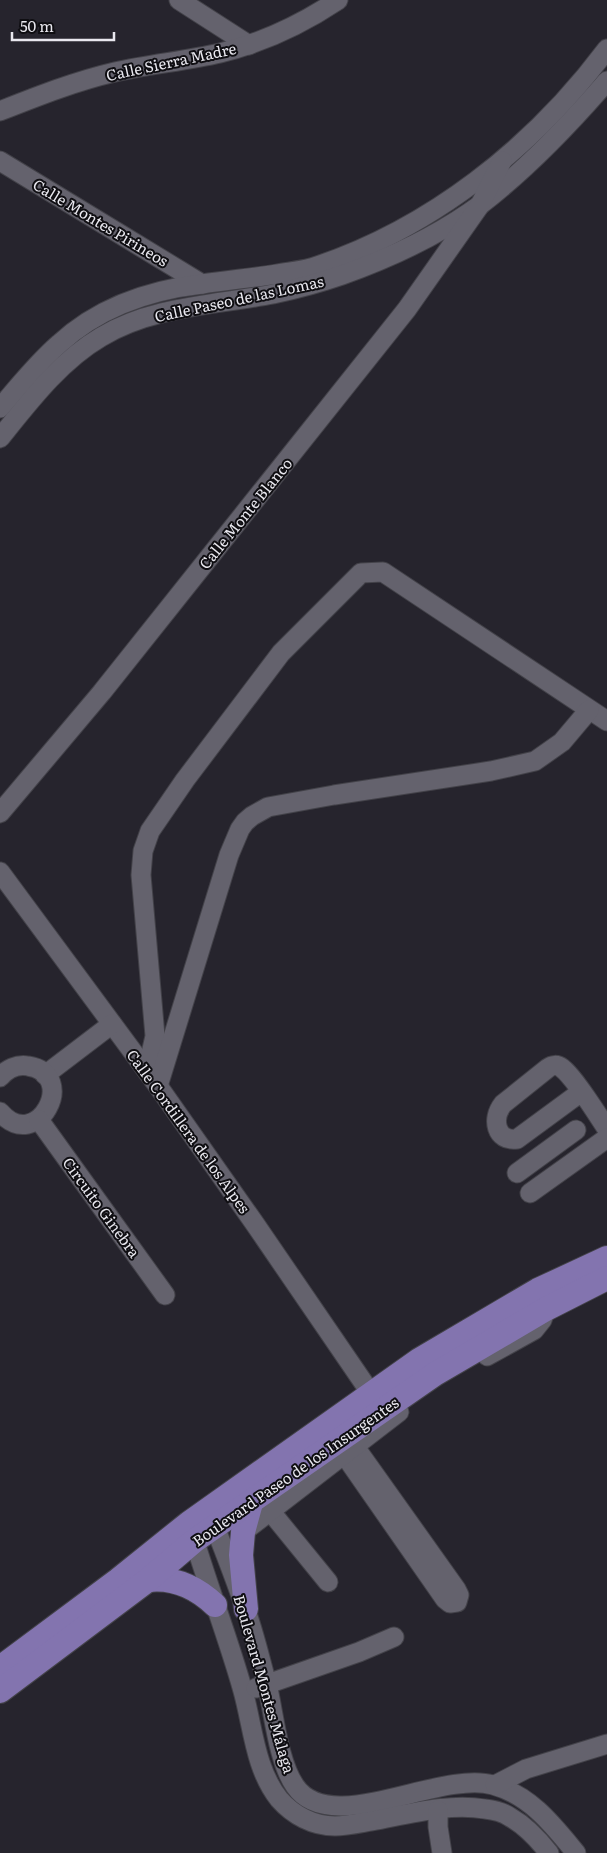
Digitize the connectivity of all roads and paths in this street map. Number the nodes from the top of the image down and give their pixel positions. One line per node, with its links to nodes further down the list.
1 (179, 0): 3 (street)
2 (338, 0): 3 (street, Calle Sierra Madre)
3 (249, 45): 6 (street, Calle Sierra Madre)
4 (605, 57): 8 (street, Calle Paseo de las Lomas)
5 (607, 81): 9 (street, Calle Paseo de las Lomas)
6 (0, 111)
7 (0, 161): 10 (street, Calle Montes Pirineos)
8 (502, 161): 9 (street); 10 (street, Calle Paseo de las Lomas)
9 (480, 205): 12 (street, Calle Paseo de las Lomas); 15 (street, Calle Monte Blanco)
10 (202, 284): 11 (street, Calle Paseo de las Lomas)
11 (0, 408)
12 (0, 438)
13 (589, 710): 14 (street); 18 (street); 21 (street)
14 (607, 721)
15 (0, 813)
16 (0, 872): 17 (street, Calle Cordillera de los Alpes)
17 (112, 1024): 18 (street, Calle Cordillera de los Alpes); 19 (street)
18 (147, 1071): 21 (street, Calle Cordillera de los Alpes)
19 (45, 1076): 20 (street); 24 (street)
20 (0, 1077)
21 (158, 1086): 37 (street, Calle Cordillera de los Alpes)
22 (581, 1092): 25 (street); 25 (street); 26 (street)
23 (0, 1112): 24 (street)
24 (38, 1120): 35 (street, Circuito Ginebra)
25 (531, 1129): 29 (street)
26 (607, 1129)
27 (576, 1130): 29 (street)
28 (607, 1138): 30 (street)
29 (546, 1152): 30 (street); 31 (street)
30 (559, 1172): 32 (street)
31 (516, 1173)
32 (530, 1192)
33 (607, 1258): 37 (main road, Boulevard Paseo de los Insurgentes)
34 (607, 1278): 36 (main road, Boulevard Paseo de los Insurgentes)
35 (165, 1295)
36 (546, 1309): 38 (street); 39 (main road, Boulevard Paseo de los Insurgentes)
37 (372, 1395): 39 (main road, Boulevard Paseo de los Insurgentes)
38 (349, 1450): 38 (street); 39 (street)
39 (257, 1498): 40 (main road, Boulevard Paseo de los Insurgentes); 42 (street); 44 (main road)
40 (202, 1525): 41 (main road, Boulevard Paseo de los Insurgentes); 43 (street, Boulevard Montes Málaga); 44 (street, Boulevard Montes Málaga); 46 (main road, Boulevard Paseo de los Insurgentes)
41 (148, 1580): 43 (main road); 48 (main road, Boulevard Paseo de los Insurgentes)
42 (328, 1582)
43 (215, 1605): 49 (street, Boulevard Montes Málaga)
44 (246, 1609): 47 (street, Boulevard Montes Málaga)
45 (394, 1636): 47 (street)
46 (0, 1668)
47 (267, 1684): 49 (street); 50 (street, Boulevard Montes Málaga)
48 (0, 1691)
49 (243, 1692): 51 (street, Boulevard Montes Málaga)
50 (277, 1732): 51 (street); 53 (street, Boulevard Montes Málaga)
51 (254, 1739): 54 (street, Boulevard Montes Málaga)
52 (607, 1744): 53 (street)
53 (496, 1785): 58 (street, Boulevard Montes Málaga)
54 (429, 1811): 55 (street); 56 (street); 57 (street, Boulevard Montes Málaga)
55 (432, 1853)
56 (442, 1853)
57 (549, 1853)
58 (576, 1853)

